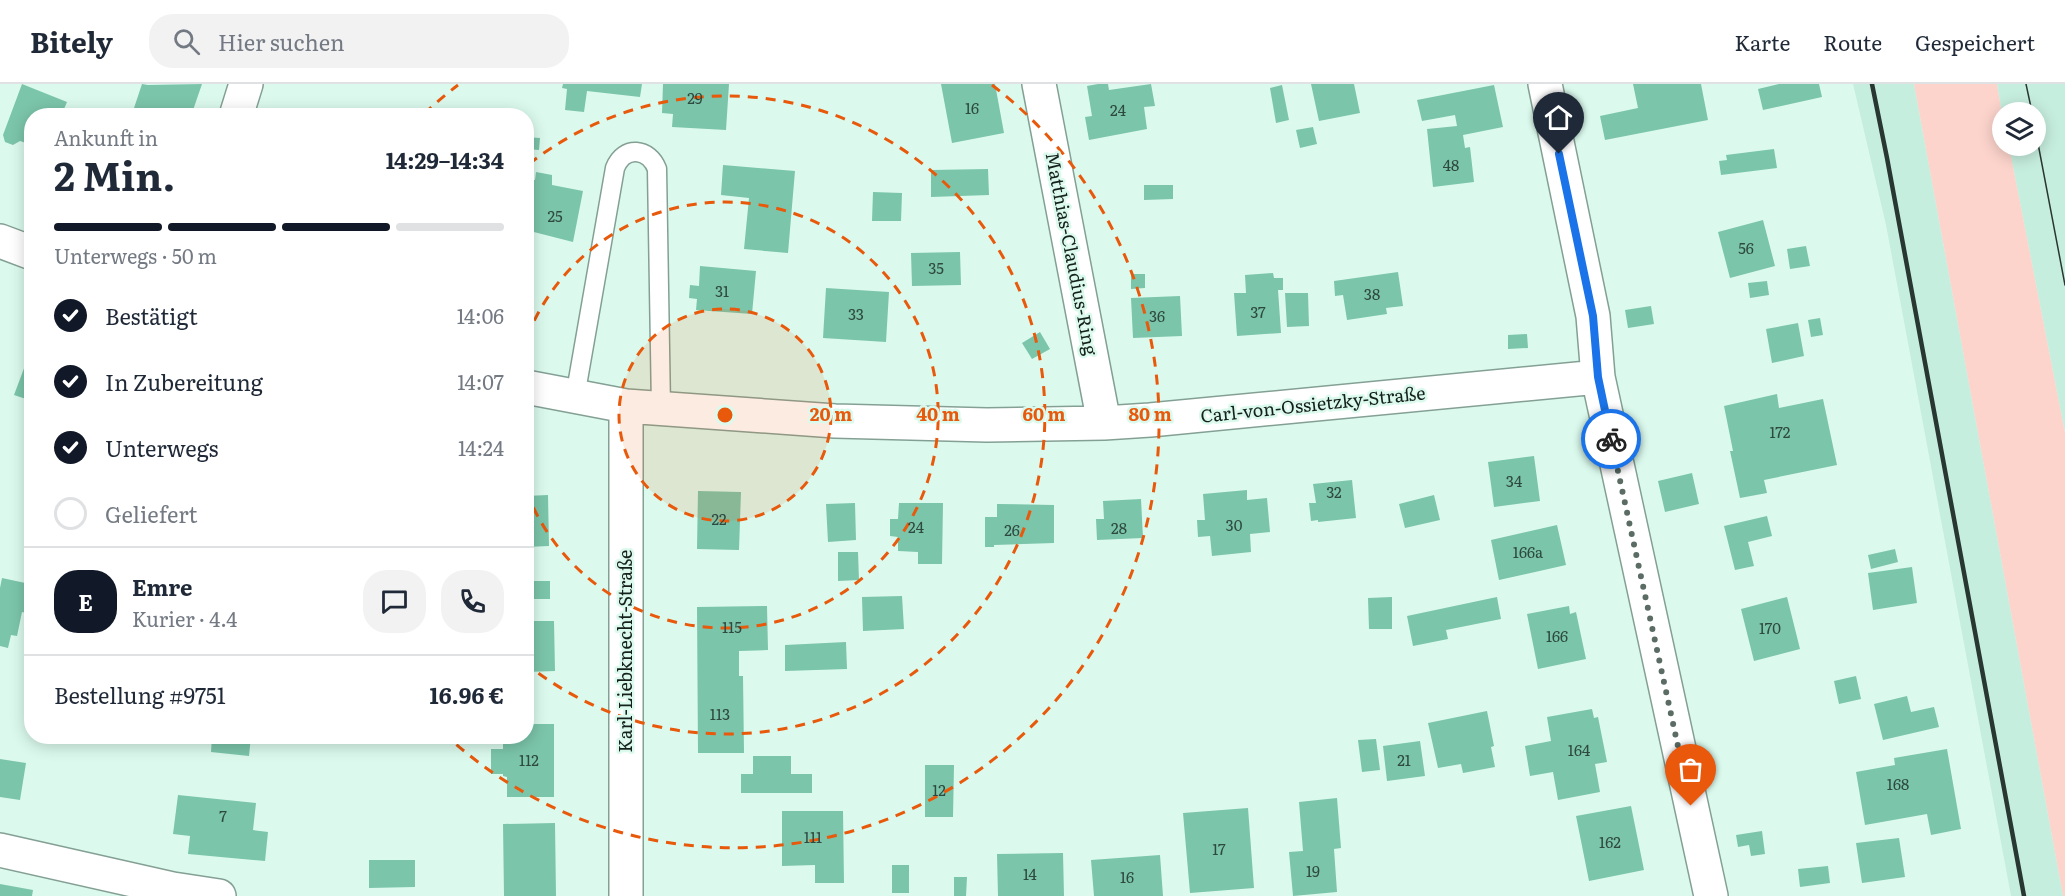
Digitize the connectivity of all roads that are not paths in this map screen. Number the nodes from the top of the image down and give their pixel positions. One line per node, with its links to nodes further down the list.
1 (246, 84): 4 (street)
2 (1039, 84): 12 (street, Matthias-Claudius-Ring)
3 (1545, 84): 7 (street)
4 (239, 108)
5 (0, 241): 6 (street)
6 (24, 250)
7 (1598, 377): 12 (street, Carl-von-Ossietzky-Straße); 17 (street)
8 (534, 389): 9 (street, Carl-von-Ossietzky-Straße)
9 (575, 397): 10 (street, Carl-von-Ossietzky-Straße); 11 (lane)
10 (626, 406): 11 (street, Carl-von-Ossietzky-Straße); 16 (street, Karl-Liebknecht-Straße)
11 (661, 408): 12 (street, Carl-von-Ossietzky-Straße)
12 (1104, 423)
13 (0, 850): 14 (street)
14 (107, 887): 15 (street)
15 (219, 896)
16 (626, 896)
17 (1711, 896)

